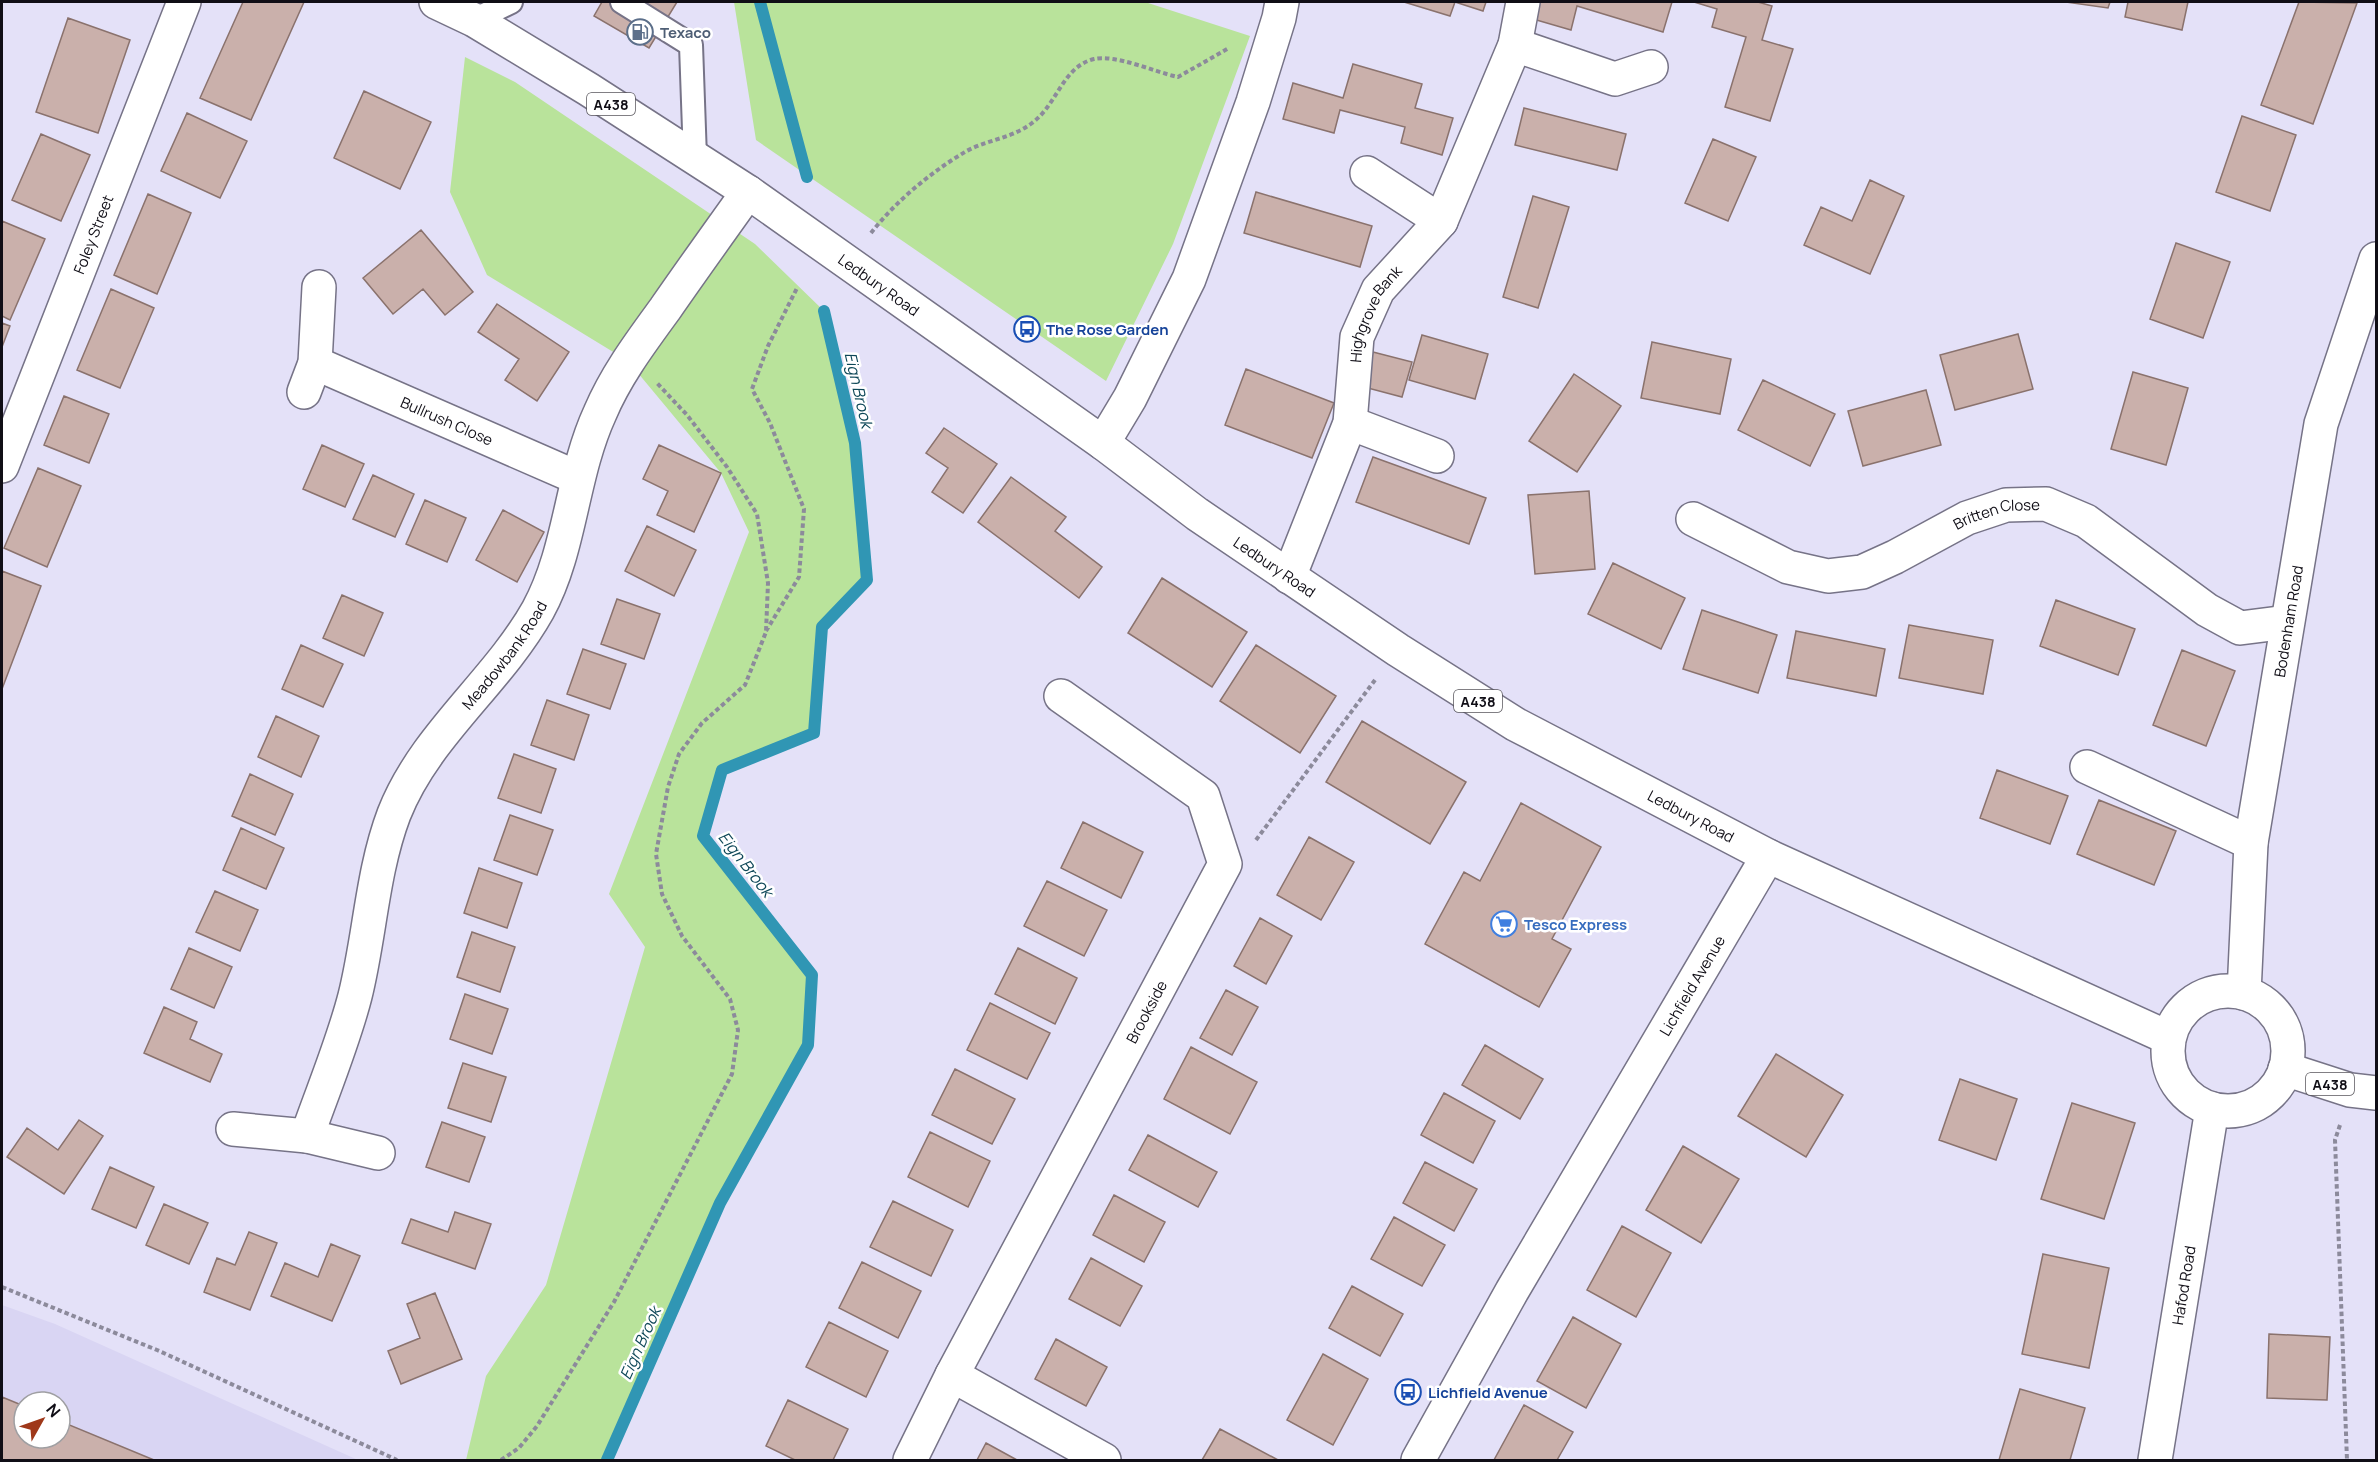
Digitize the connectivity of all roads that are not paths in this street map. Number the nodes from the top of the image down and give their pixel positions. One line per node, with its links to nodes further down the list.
1 (184, 2): 19 (main road, Foley Street)
2 (436, 2): 7 (main road, Ledbury Road / A438)
3 (511, 2): 7 (lane)
4 (622, 2): 10 (lane)
5 (1523, 2): 8 (main road, Highgrove Bank)
6 (1280, 10): 17 (main road)
7 (474, 20): 10 (main road, Ledbury Road / A438)
8 (1515, 45): 9 (main road); 13 (main road, Highgrove Bank)
9 (1652, 67)
10 (695, 158): 12 (main road, Ledbury Road / A438)
11 (1366, 173): 13 (main road)
12 (748, 192): 17 (main road, Ledbury Road / A438); 20 (main road, Meadowbank Road)
13 (1441, 221): 16 (main road, Highgrove Bank)
14 (2376, 259): 23 (main road, Bodenham Road)
15 (320, 287): 20 (main road, Bullrush Close)
16 (1350, 423): 18 (main road); 22 (main road, Highgrove Bank)
17 (1103, 443): 22 (main road, Ledbury Road / A438)
18 (1437, 456)
19 (2, 466)
20 (578, 478): 34 (main road, Meadowbank Road)
21 (1693, 519): 23 (main road, Britten Close)
22 (1288, 577): 27 (main road, Ledbury Road / A438)
23 (2287, 622): 26 (main road, Bodenham Road)
24 (1061, 696): 36 (main road, Brookside)
25 (2087, 767): 26 (main road)
26 (2251, 843): 28 (main road, Bodenham Road)
27 (1768, 856): 29 (main road, Ledbury Road / A438); 39 (main road, Lichfield Avenue)
28 (2244, 993): 29 (main road); 30 (main road)
29 (2169, 1038): 32 (main road)
30 (2285, 1069): 31 (main road, A438); 32 (main road)
31 (2363, 1091)
32 (2212, 1109): 40 (main road, Hafod Road)
33 (233, 1129): 34 (main road)
34 (307, 1136): 35 (main road)
35 (378, 1153)
36 (952, 1375): 37 (main road, Brookside); 38 (main road)
37 (910, 1461)
38 (1104, 1461)
39 (1418, 1461)
40 (2155, 1461)

